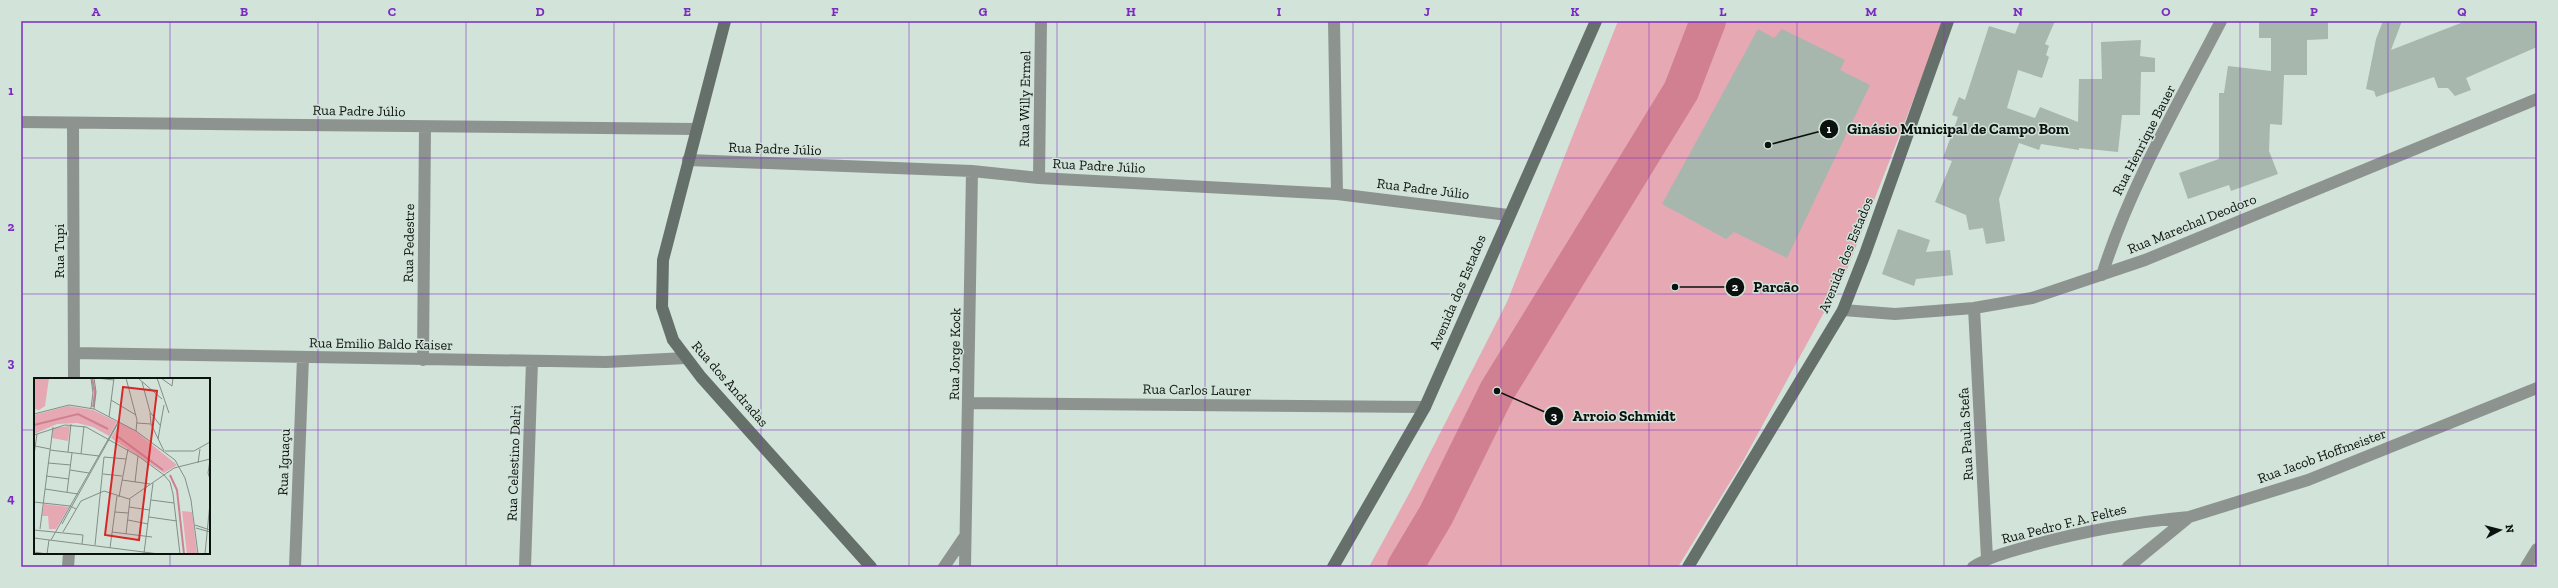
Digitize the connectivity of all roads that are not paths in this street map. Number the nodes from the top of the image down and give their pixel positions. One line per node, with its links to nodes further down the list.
1 (725, 21): 11 (street, Rua dos Andradas)
2 (1041, 21): 14 (street, Rua Willy Ermel)
3 (1334, 21): 15 (street)
4 (1596, 21): 16 (street, Avenida dos Estados)
5 (1948, 21): 19 (street, Avenida dos Estados)
6 (2221, 21): 17 (street, Rua Henrique Bauer)
7 (2537, 99): 17 (street, Rua Marechal Deodoro)
8 (21, 122): 9 (street, Rua Padre Júlio)
9 (73, 123): 10 (street, Rua Padre Júlio); 20 (street, Rua Tupi)
10 (426, 127): 11 (street, Rua Padre Júlio); 23 (street, Rua Pedestre)
11 (696, 129): 12 (street, Rua dos Andradas)
12 (688, 160): 13 (street, Rua Padre Júlio); 22 (street, Rua dos Andradas)
13 (972, 171): 14 (street, Rua Padre Júlio); 27 (street, Rua Jorge Kock)
14 (1039, 178): 15 (street, Rua Padre Júlio)
15 (1337, 194): 16 (street, Rua Padre Júlio)
16 (1508, 215): 28 (street, Avenida dos Estados)
17 (2102, 275): 18 (street, Rua Marechal Deodoro)
18 (1974, 308): 19 (street, Rua Marechal Deodoro); 33 (street, Rua Paula Stefa)
19 (1842, 310): 41 (street, Avenida dos Estados)
20 (74, 353): 21 (street, Rua Emilio Baldo Kaiser); 25 (street, Rua Tupi)
21 (304, 357): 23 (street, Rua Emilio Baldo Kaiser); 35 (street, Rua Iguaçu)
22 (686, 358): 24 (street, Rua Emilio Baldo Kaiser); 37 (street, Rua dos Andradas)
23 (423, 360): 24 (street, Rua Emilio Baldo Kaiser)
24 (532, 361): 36 (street, Rua Celestino Dalri)
25 (74, 378)
26 (2537, 388): 29 (street, Rua Jacob Hoffmeister)
27 (969, 403): 28 (street, Rua Carlos Laurer); 30 (street, Rua Jorge Kock)
28 (1425, 407): 40 (street, Avenida dos Estados)
29 (2189, 517): 33 (street, Rua Pedro F. A. Feltes); 43 (street, Rua Jacob Hoffmeister)
30 (965, 536): 38 (street); 39 (street, Rua Jorge Kock)
31 (2537, 549): 44 (street)
32 (69, 554): 34 (street)
33 (1987, 558): 42 (street, Rua Pedro F. A. Feltes)
34 (68, 567)
35 (295, 567)
36 (525, 567)
37 (871, 567)
38 (944, 567)
39 (965, 567)
40 (1333, 567)
41 (1688, 567)
42 (1972, 567)
43 (2128, 567)
44 (2526, 567)

